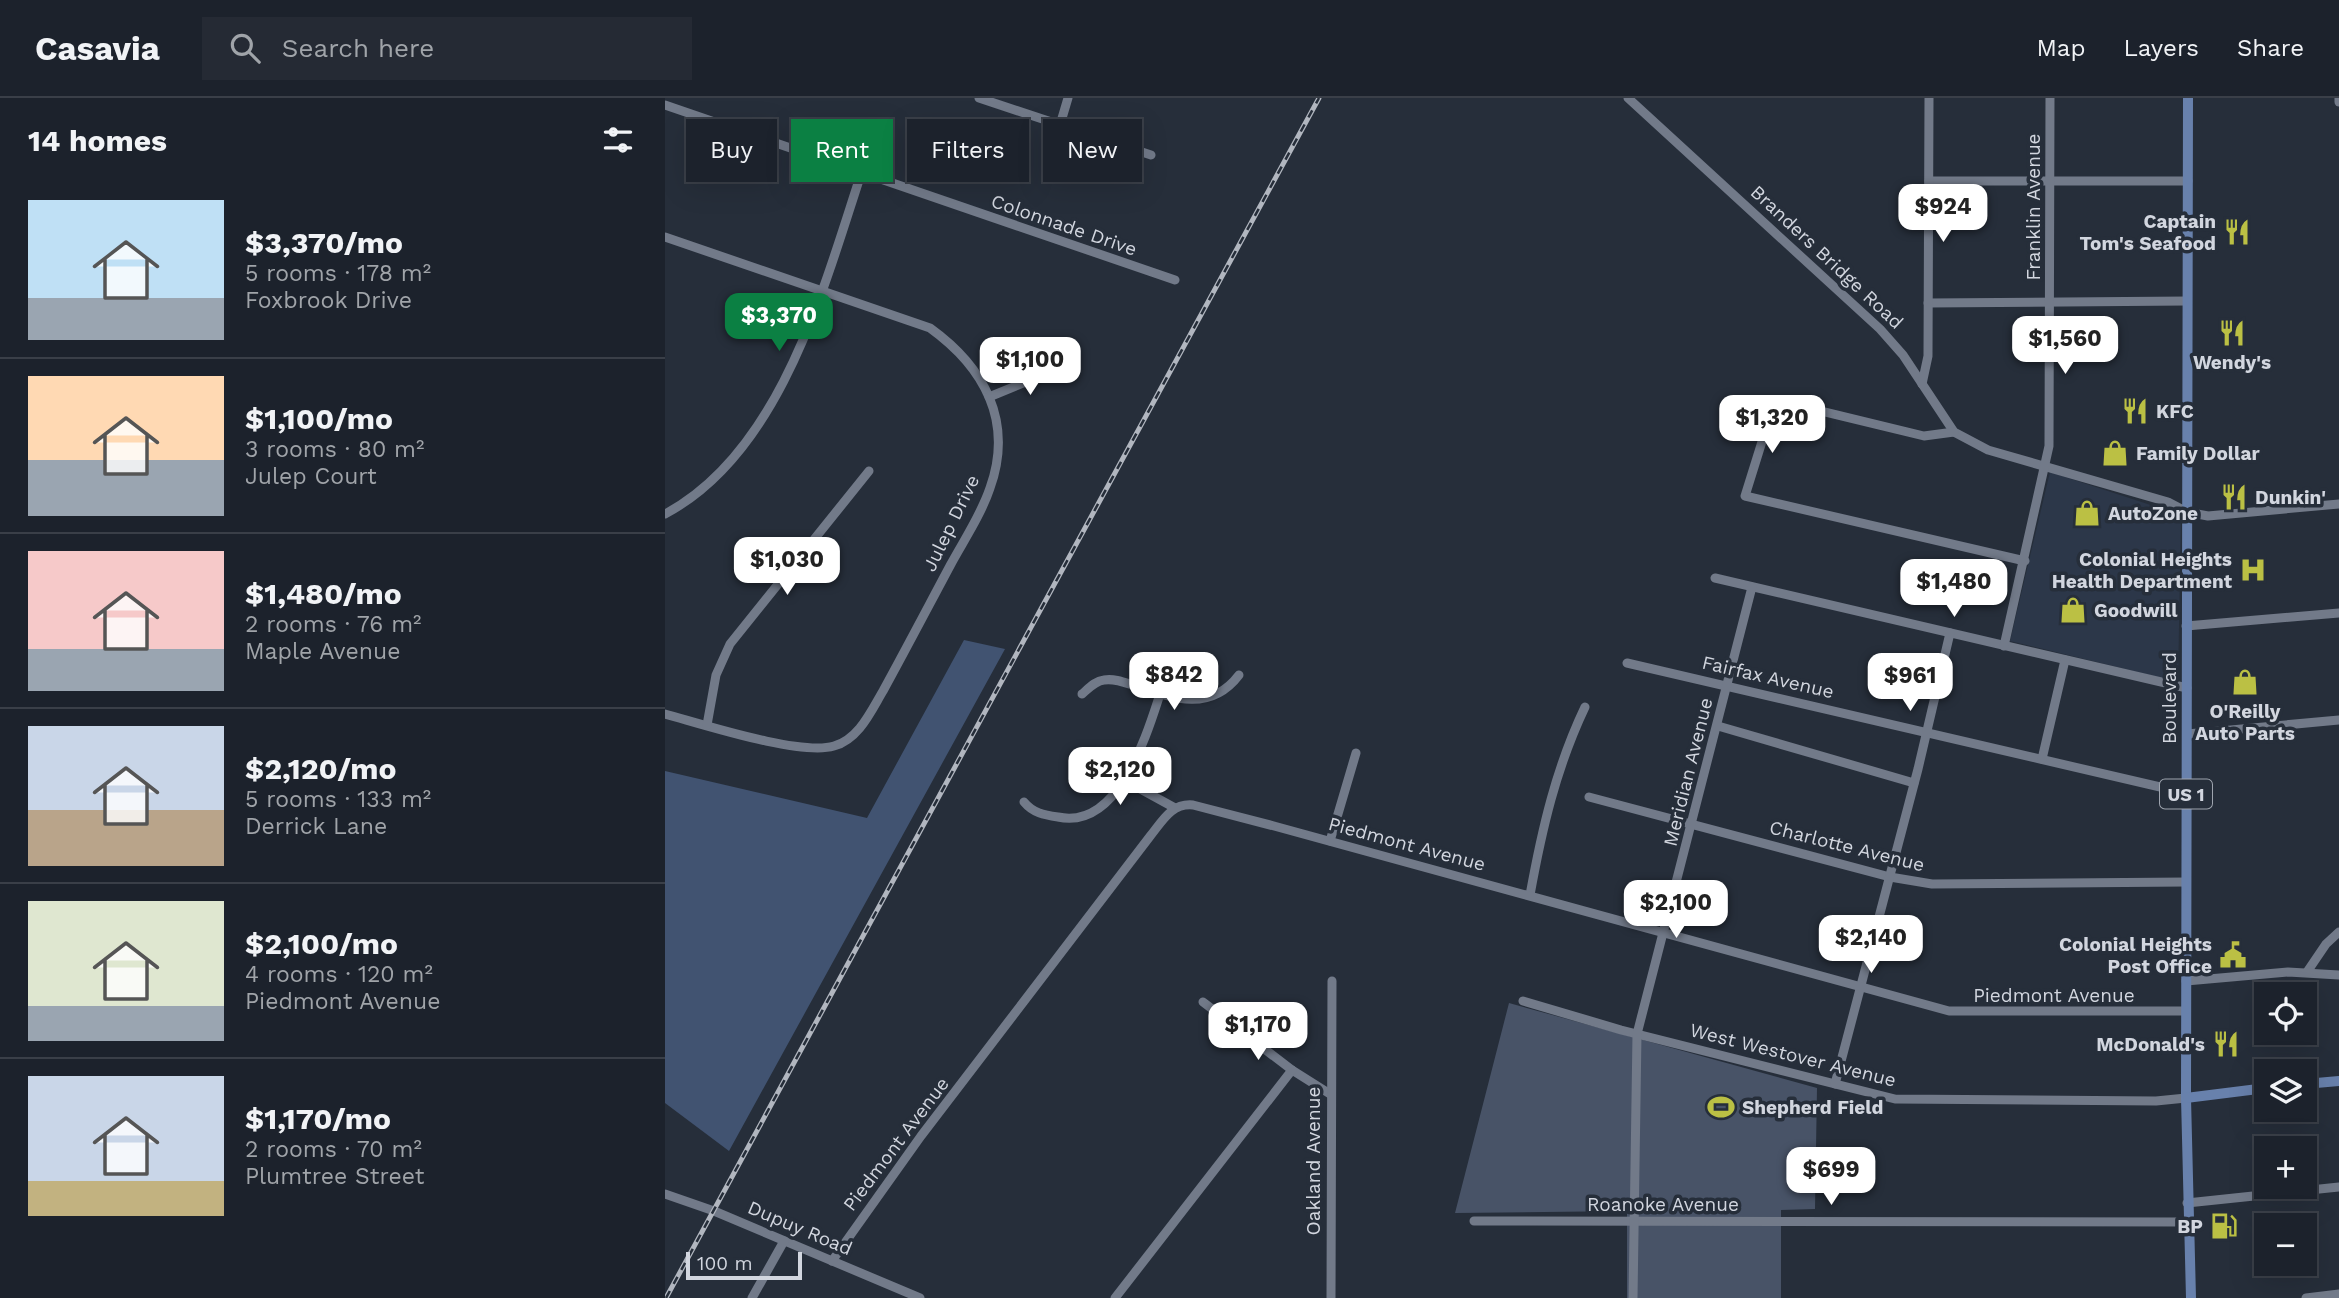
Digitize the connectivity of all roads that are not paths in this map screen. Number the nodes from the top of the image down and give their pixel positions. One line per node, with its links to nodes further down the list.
1 (979, 98): 8 (street)
2 (1068, 98): 9 (street)
3 (1628, 98): 25 (street, Branders Bridge Road)
4 (1929, 98): 13 (street)
5 (2050, 98): 14 (street, Franklin Avenue)
6 (2188, 98): 15 (main road, Boulevard / US 1)
7 (665, 105): 10 (street, Colonnade Drive)
8 (1043, 119)
9 (1062, 119)
10 (791, 149)
11 (1142, 152): 12 (street)
12 (1151, 155)
13 (1929, 181): 14 (street); 22 (street)
14 (2051, 181): 15 (street); 23 (street, Franklin Avenue)
15 (2188, 181): 21 (main road, Boulevard / US 1)
16 (858, 182): 20 (street)
17 (885, 182): 19 (street, Colonnade Drive)
18 (665, 237): 20 (street, Julep Drive)
19 (1175, 280)
20 (820, 289): 26 (street, Julep Drive); 32 (street)
21 (2187, 301): 23 (street); 31 (main road, Boulevard / US 1)
22 (1928, 303): 23 (street); 25 (street)
23 (2050, 303): 28 (street, Franklin Avenue)
24 (1060, 368): 26 (street)
25 (1922, 384): 27 (street, Branders Bridge Road)
26 (989, 397): 50 (street, Julep Drive)
27 (1955, 432): 28 (street, Branders Bridge Road); 33 (street)
28 (2046, 467): 31 (street, Branders Bridge Road); 33 (street, Franklin Avenue)
29 (869, 471): 50 (street)
30 (2339, 504): 31 (street, Branders Bridge Road)
31 (2187, 512): 37 (main road, Boulevard / US 1)
32 (665, 514)
33 (2025, 561): 39 (street, Franklin Avenue)
34 (1715, 578): 35 (street)
35 (1752, 587): 38 (street); 43 (street, Meridian Avenue)
36 (2339, 613): 37 (street)
37 (2186, 626): 44 (main road, Boulevard / US 1)
38 (1950, 634): 39 (street); 52 (street)
39 (2004, 646): 40 (street)
40 (2065, 660): 44 (street); 55 (street)
41 (1627, 663): 43 (street, Fairfax Avenue)
42 (1239, 676): 46 (street)
43 (1727, 686): 51 (street, Meridian Avenue); 52 (street, Fairfax Avenue)
44 (2187, 688): 53 (main road, Boulevard / US 1)
45 (1082, 694): 46 (street)
46 (1160, 694): 56 (street)
47 (1585, 707): 66 (street)
48 (665, 714): 50 (street, Julep Drive)
49 (2339, 720): 53 (street)
50 (706, 725)
51 (1718, 726): 57 (street); 62 (street, Meridian Avenue)
52 (1926, 732): 55 (street, Fairfax Avenue); 57 (street)
53 (2187, 734): 58 (main road, Boulevard / US 1)
54 (1356, 753): 63 (street)
55 (2042, 759): 58 (street, Fairfax Avenue)
56 (1124, 780): 60 (street); 61 (street)
57 (1914, 783): 64 (street)
58 (2186, 793): 65 (main road, Boulevard / US 1)
59 (1589, 797): 62 (street, Charlotte Avenue)
60 (1024, 802)
61 (1175, 808): 63 (street, Piedmont Avenue); 92 (street, Piedmont Avenue)
62 (1692, 824): 64 (street, Charlotte Avenue); 68 (street, Meridian Avenue)
63 (1330, 841): 66 (street, Piedmont Avenue)
64 (1890, 877): 65 (street, Charlotte Avenue); 73 (street)
65 (2186, 881): 72 (main road, Boulevard / US 1)
66 (1529, 895): 68 (street, Piedmont Avenue)
67 (2339, 932): 69 (street)
68 (1662, 933): 73 (street, Piedmont Avenue); 77 (street, Meridian Avenue)
69 (2307, 972): 70 (street); 72 (street)
70 (2339, 975)
71 (1332, 981): 83 (street, Oakland Avenue)
72 (2186, 981): 76 (main road, Boulevard / US 1)
73 (1860, 988): 76 (street, Piedmont Avenue); 81 (street)
74 (1523, 1001): 77 (street, West Westover Avenue)
75 (1203, 1002): 78 (street)
76 (2186, 1011): 84 (main road, Boulevard / US 1)
77 (1637, 1034): 81 (street, West Westover Avenue); 89 (street, Meridian Avenue)
78 (1292, 1070): 83 (street); 96 (street)
79 (2339, 1081): 80 (main road)
80 (2317, 1083)
81 (1835, 1084): 84 (street, West Westover Avenue)
82 (2254, 1090): 84 (main road)
83 (1330, 1094): 97 (street, Oakland Avenue)
84 (2186, 1098): 87 (main road, Boulevard / US 1)
85 (2339, 1187): 87 (street)
86 (665, 1194): 91 (street, Dupuy Road)
87 (2187, 1203): 90 (main road, Boulevard / US 1)
88 (1474, 1221): 89 (street, Roanoke Avenue)
89 (1634, 1222): 90 (street, Roanoke Avenue); 98 (street, Meridian Avenue)
90 (2187, 1222): 99 (main road, Boulevard / US 1)
91 (784, 1241): 92 (street, Dupuy Road); 94 (street)
92 (832, 1261): 95 (street, Dupuy Road)
93 (2339, 1294): 100 (street)
94 (752, 1298)
95 (920, 1298)
96 (1115, 1298)
97 (1331, 1298)
98 (1633, 1298)
99 (2191, 1298)
100 (2306, 1298)

